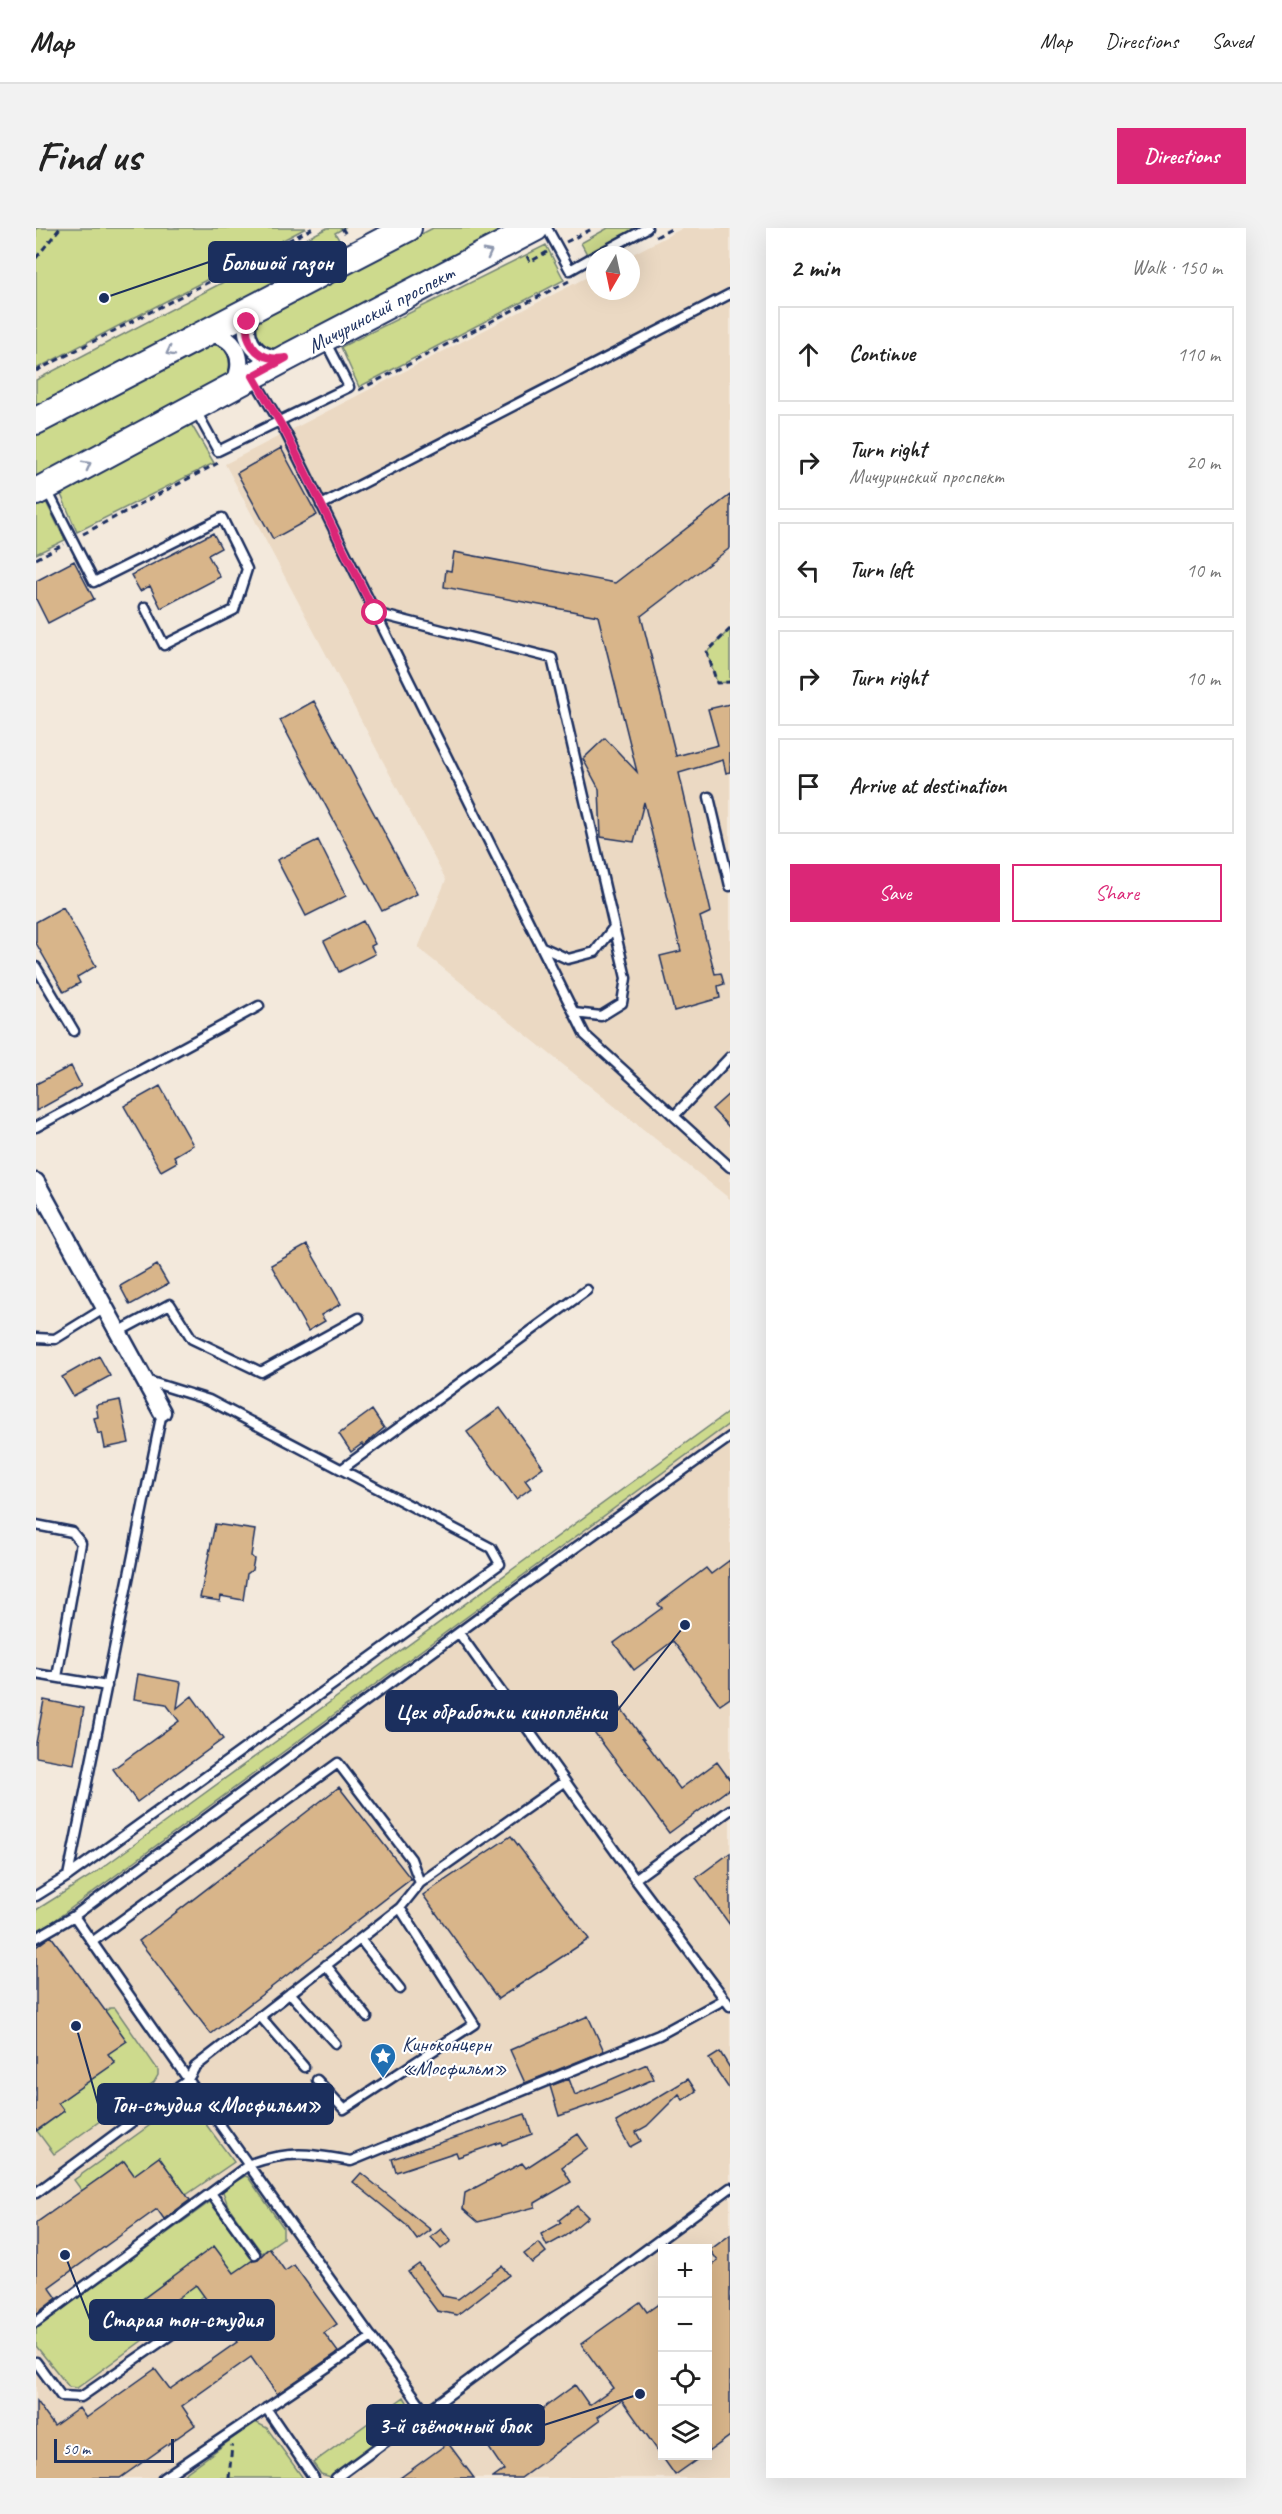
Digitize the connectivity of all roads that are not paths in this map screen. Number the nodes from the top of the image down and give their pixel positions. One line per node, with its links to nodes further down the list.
1 (408, 228): 8 (main road)
2 (535, 228): 10 (main road, Мичуринский проспект, one-way to 2)
3 (547, 228): 6 (lane)
4 (647, 228): 5 (lane)
5 (614, 246)
6 (586, 261)
7 (730, 294): 18 (lane)
8 (259, 305): 9 (main road); 11 (street)
9 (200, 336): 13 (street); 15 (main road, one-way to 15)
10 (324, 338): 11 (main road, Мичуринский проспект); 16 (lane)
11 (286, 358): 12 (main road, Мичуринский проспект)
12 (253, 376): 13 (main road, Мичуринский проспект); 16 (lane)
13 (230, 388): 14 (main road, Мичуринский проспект)
14 (194, 407): 16 (lane); 17 (main road, Мичуринский проспект, one-way to 14)
15 (36, 421)
16 (278, 421): 18 (lane)
17 (41, 490): 19 (lane)
18 (321, 505): 20 (lane)
19 (145, 607)
20 (375, 613): 23 (lane); 24 (lane)
21 (709, 797): 22 (lane)
22 (730, 886)
23 (614, 927): 24 (lane); 27 (lane)
24 (542, 947): 27 (lane)
25 (36, 967): 28 (lane)
26 (259, 1006): 31 (lane)
27 (574, 1013): 30 (lane)
28 (74, 1031)
29 (730, 1058): 30 (lane)
30 (674, 1116): 32 (lane)
31 (36, 1127)
32 (730, 1167)
33 (36, 1182): 35 (street)
34 (586, 1290): 42 (lane)
35 (105, 1308): 37 (street); 38 (lane)
36 (359, 1318): 37 (lane)
37 (118, 1332): 39 (street)
38 (36, 1338)
39 (144, 1380): 40 (street); 42 (lane)
40 (162, 1412): 47 (lane)
41 (730, 1437): 44 (lane)
42 (342, 1469): 50 (lane)
43 (36, 1526): 46 (lane)
44 (459, 1633): 48 (lane); 55 (lane)
45 (36, 1674): 46 (lane)
46 (57, 1677): 47 (lane)
47 (107, 1686): 50 (lane)
48 (565, 1781): 51 (lane); 52 (lane)
49 (730, 1810): 51 (lane)
50 (68, 1876): 53 (lane)
51 (635, 1880): 62 (lane)
52 (420, 1883): 54 (lane); 58 (lane)
53 (36, 1896)
54 (400, 1908): 57 (lane); 67 (lane)
55 (74, 1916): 56 (lane); 58 (lane)
56 (36, 1938)
57 (360, 1939): 59 (lane); 60 (lane)
58 (92, 1942): 68 (lane)
59 (326, 1965): 61 (lane); 64 (lane)
60 (400, 1989)
61 (290, 1993): 63 (lane); 65 (lane)
62 (728, 2002): 69 (lane)
63 (260, 2016): 66 (lane); 68 (lane)
64 (367, 2017)
65 (335, 2043)
66 (304, 2067)
67 (317, 2080)
68 (188, 2081): 69 (lane); 71 (lane)
69 (250, 2164): 72 (lane); 76 (lane)
70 (730, 2188): 79 (lane)
71 (36, 2193)
72 (211, 2193): 73 (lane); 75 (lane)
73 (255, 2254)
74 (198, 2316): 77 (lane)
75 (36, 2322)
76 (372, 2337): 78 (lane); 79 (lane)
77 (36, 2361)
78 (266, 2408): 80 (lane); 81 (lane)
79 (425, 2411): 82 (lane)
80 (163, 2478)
81 (314, 2478)
82 (336, 2478)

